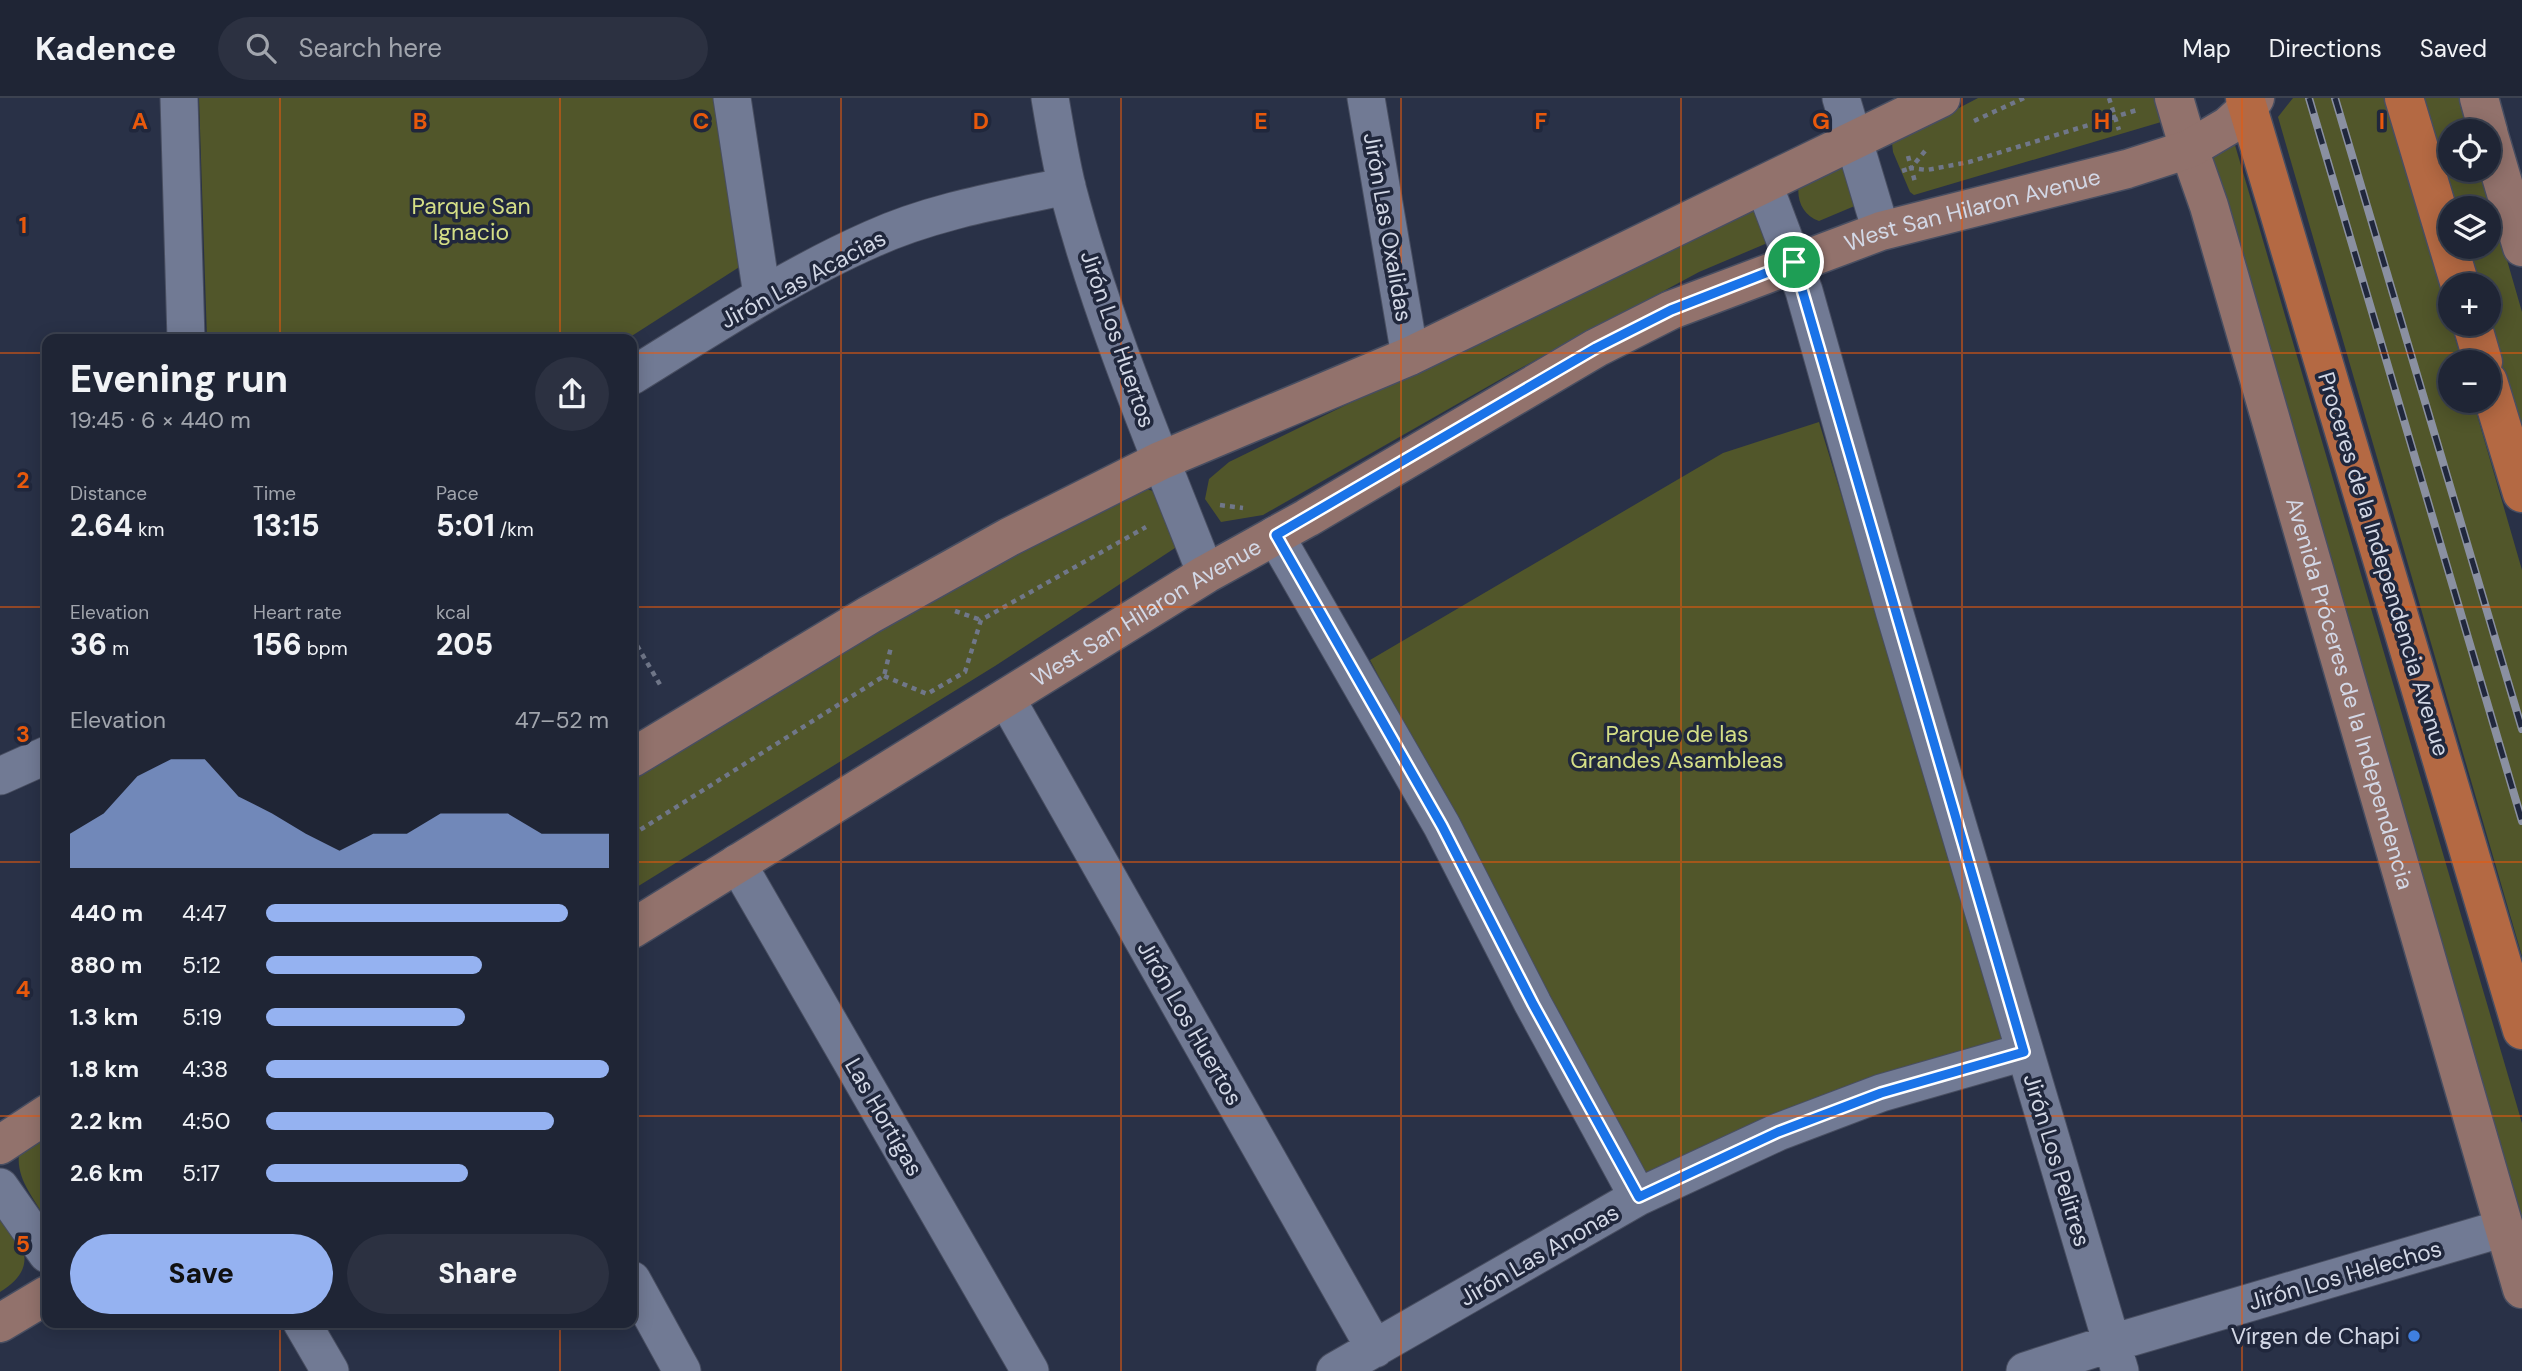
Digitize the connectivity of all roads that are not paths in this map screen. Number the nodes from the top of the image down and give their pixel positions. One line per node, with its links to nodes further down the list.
1 (179, 98): 22 (street)
2 (732, 98): 21 (street)
3 (1049, 98): 16 (street, Jirón Los Huertos)
4 (1366, 98): 23 (street, Jirón Las Oxalidas)
5 (1842, 98): 12 (street)
6 (1941, 98): 12 (street)
7 (2404, 98): 20 (main road)
8 (2479, 98): 11 (street)
9 (2250, 101): 13 (street, West San Hilaron Avenue); 36 (main road, Proceres de la Independencia Avenue)
10 (2162, 102): 13 (street, Avenida Próceres de la Independencia)
11 (2485, 119)
12 (1854, 140): 15 (street); 17 (street)
13 (2189, 149): 17 (street, West San Hilaron Avenue); 42 (street, Avenida Próceres de la Independencia)
14 (2501, 176): 18 (street)
15 (1764, 185): 19 (street, Jirón Los Pelitres); 23 (street)
16 (1067, 186): 21 (street, Jirón Las Acacias); 26 (street, Jirón Los Huertos)
17 (1881, 230): 19 (street, West San Hilaron Avenue)
18 (2522, 247)
19 (1794, 262): 28 (street, West San Hilaron Avenue); 37 (street, Jirón Los Pelitres)
20 (2456, 273)
21 (762, 295): 24 (street, Jirón Las Acacias)
22 (186, 334)
23 (1410, 356): 26 (street)
24 (637, 373)
25 (2498, 413): 27 (main road)
26 (1160, 461): 29 (street, Jirón Los Huertos); 31 (street)
27 (2522, 494)
28 (1276, 535): 29 (street, West San Hilaron Avenue); 41 (street)
29 (1206, 575): 30 (street, West San Hilaron Avenue)
30 (1006, 698): 34 (street, West San Hilaron Avenue); 49 (street, Jirón Los Huertos)
31 (637, 755)
32 (42, 757): 33 (street)
33 (0, 776)
34 (737, 863): 35 (street, West San Hilaron Avenue); 53 (street, Las Hortigas)
35 (637, 926)
36 (2522, 1030)
37 (2024, 1052): 41 (street, Jirón Las Anonas); 50 (street, Jirón Los Pelitres)
38 (42, 1117): 39 (street)
39 (0, 1145)
40 (0, 1187): 43 (street)
41 (1639, 1197): 49 (street, Jirón Las Anonas)
42 (2504, 1228): 45 (street, Avenida Próceres de la Independencia); 50 (street, Jirón Los Helechos)
43 (42, 1247)
44 (637, 1289): 52 (street)
45 (2522, 1289)
46 (42, 1298): 47 (street)
47 (0, 1323)
48 (305, 1328): 51 (street)
49 (1375, 1349): 54 (street, Jirón Las Anonas)
50 (2116, 1357): 55 (street, Jirón Los Helechos)
51 (330, 1371)
52 (682, 1371)
53 (1030, 1371)
54 (1335, 1371)
55 (2025, 1371)

